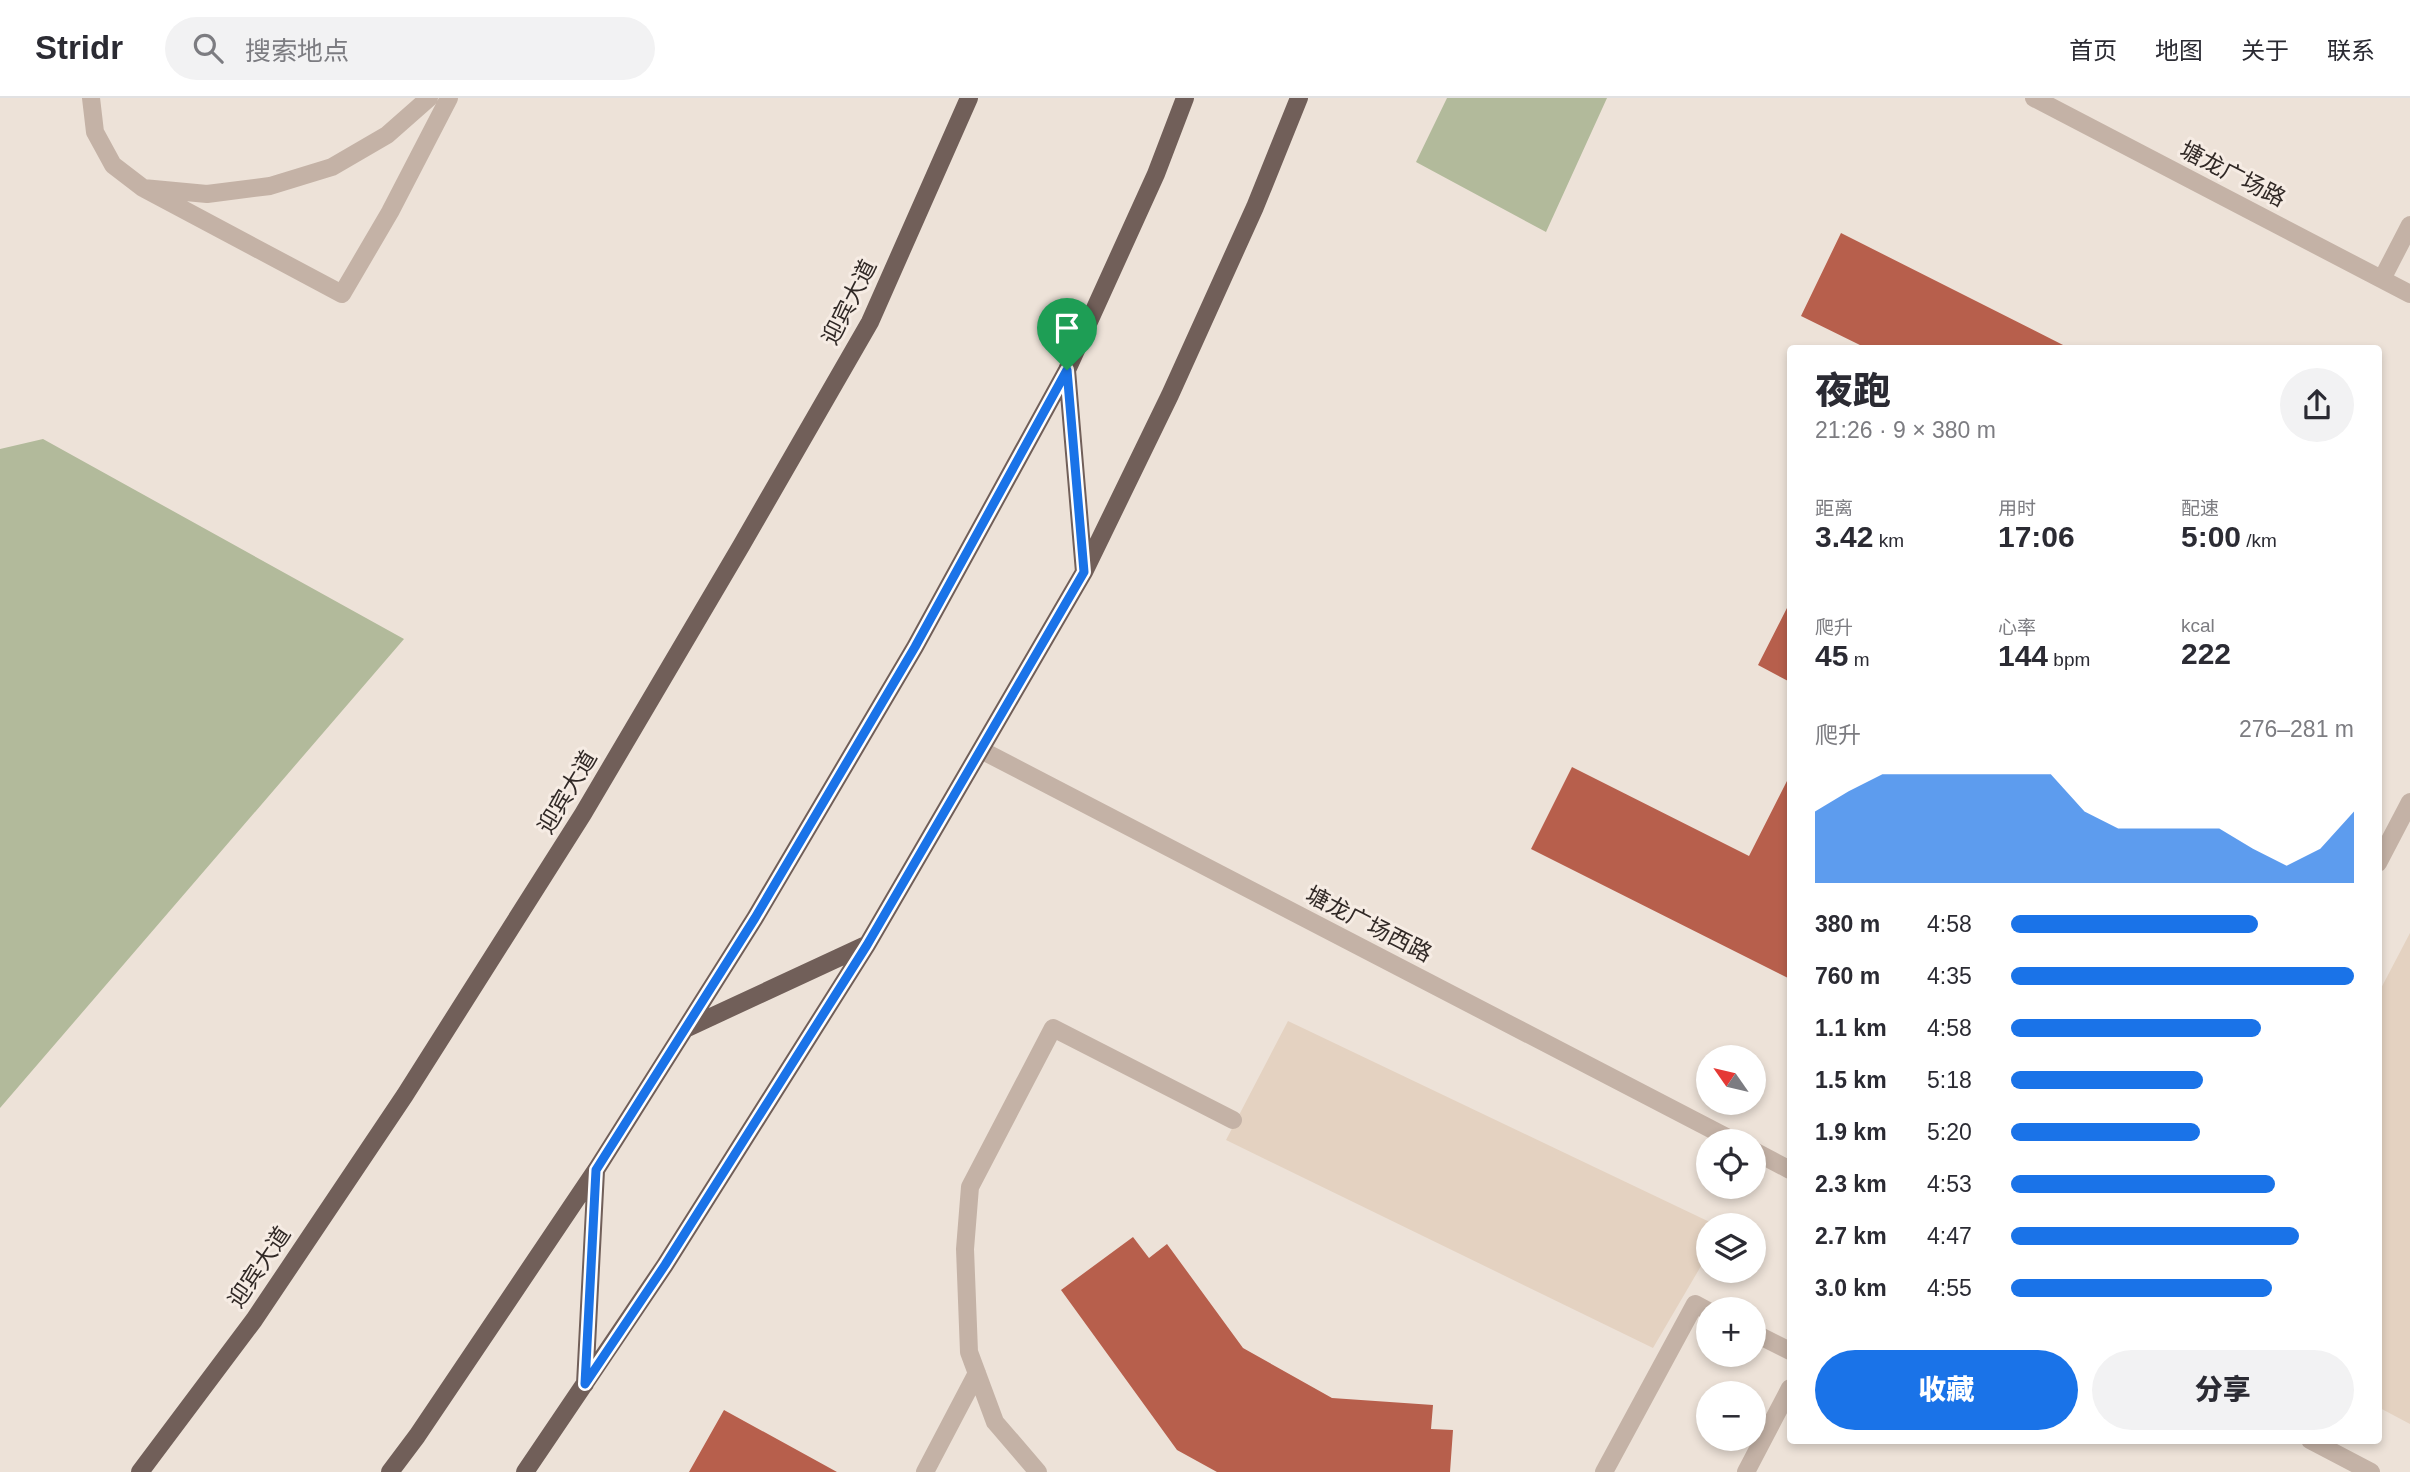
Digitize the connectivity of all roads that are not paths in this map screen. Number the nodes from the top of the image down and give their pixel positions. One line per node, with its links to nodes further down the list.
1 (90, 98): 8 (street)
2 (429, 98): 8 (street)
3 (449, 98): 8 (street)
4 (969, 98): 31 (main road, 迎宾大道)
5 (1185, 98): 12 (main road)
6 (1299, 98): 13 (main road)
7 (2034, 98): 10 (street, 塘龙广场路)
8 (143, 188)
9 (2410, 225): 10 (street)
10 (2382, 279): 11 (street, 塘龙广场路)
11 (2410, 294)
12 (1067, 370): 13 (main road); 18 (main road)
13 (1084, 572): 14 (main road)
14 (981, 750): 17 (main road); 20 (street, 塘龙广场西路)
15 (2410, 802): 16 (street)
16 (2382, 855)
17 (867, 945): 18 (main road); 28 (main road)
18 (685, 1029): 23 (main road)
19 (1233, 1120): 27 (street)
20 (1711, 1129)
21 (1766, 1157): 22 (street)
22 (1787, 1168)
23 (596, 1170): 28 (main road); 32 (main road)
24 (1696, 1305): 36 (street)
25 (1766, 1339): 26 (street)
26 (1787, 1350)
27 (977, 1373): 34 (street); 35 (street)
28 (585, 1384): 33 (main road)
29 (1787, 1394): 37 (street)
30 (2318, 1444): 38 (street)
31 (140, 1472)
32 (390, 1472)
33 (525, 1472)
34 (925, 1472)
35 (1038, 1472)
36 (1604, 1472)
37 (1746, 1472)
38 (2371, 1472)

